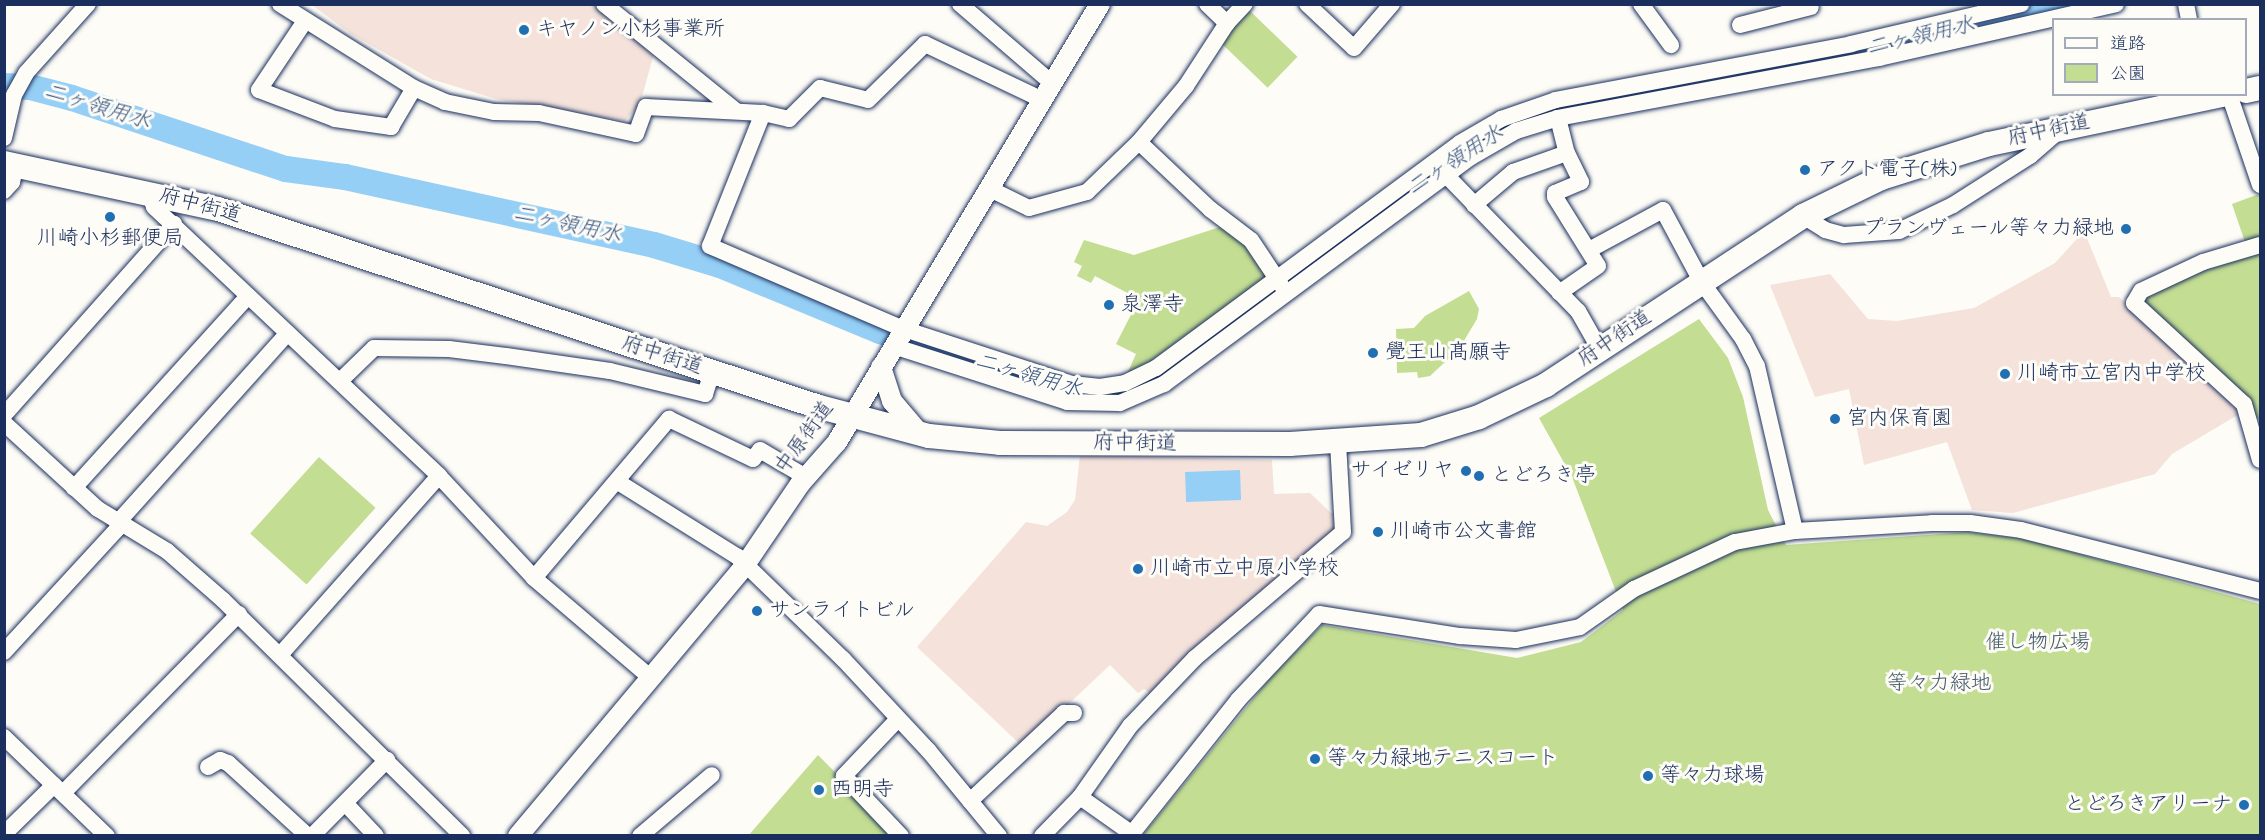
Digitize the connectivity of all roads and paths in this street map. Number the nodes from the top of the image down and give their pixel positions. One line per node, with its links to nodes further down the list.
1 (280, 4): 16 (street)
2 (604, 4): 23 (street)
3 (960, 4): 21 (street)
4 (1100, 4): 21 (main road, 中原街道)
5 (1207, 4): 17 (street)
6 (1245, 4): 17 (street)
7 (1307, 4): 8 (street)
8 (1392, 4)
9 (1641, 4): 19 (street)
10 (2116, 4): 14 (street)
11 (88, 5): 27 (street)
12 (1814, 5): 18 (street)
13 (2011, 6): 41 (street)
14 (2054, 18)
15 (2052, 19): 25 (street)
16 (305, 21): 20 (street); 20 (street)
17 (1227, 23): 28 (street)
18 (1740, 25)
19 (1671, 45)
20 (414, 88): 23 (street)
21 (1048, 92): 24 (street); 33 (main road, 中原街道)
22 (2216, 96): 26 (highway, 府中街道); 32 (street)
23 (736, 111): 24 (street)
24 (763, 113): 46 (street)
25 (1558, 118): 29 (street); 31 (street)
26 (2062, 127): 37 (highway, 府中街道); 37 (street)
27 (4, 138)
28 (1139, 142): 33 (street); 41 (street)
29 (1567, 153): 36 (street); 40 (street)
30 (10, 164): 34 (street); 35 (highway, 府中街道)
31 (1446, 176): 36 (street); 44 (street)
32 (2260, 185)
33 (990, 189): 46 (main road, 中原街道)
34 (4, 191)
35 (149, 193): 38 (street); 51 (highway, 府中街道)
36 (1474, 205): 43 (street)
37 (1803, 216): 42 (highway, 府中街道)
38 (174, 224): 45 (street); 53 (street)
39 (2260, 245): 56 (street)
40 (1589, 250): 42 (street); 43 (street)
41 (1275, 277): 44 (street); 46 (street)
42 (1701, 281): 49 (highway, 府中街道); 65 (street)
43 (1559, 293): 49 (street)
44 (1287, 294): 48 (street)
45 (248, 296): 47 (street); 63 (street)
46 (904, 329): 48 (main road, 中原街道)
47 (288, 333): 52 (street); 64 (street)
48 (893, 346): 50 (main road, 中原街道)
49 (1599, 348): 58 (highway, 府中街道)
50 (881, 367): 54 (main road, 中原街道); 57 (main road)
51 (712, 373): 52 (street); 54 (highway, 府中街道)
52 (340, 381): 60 (street)
53 (4, 415)
54 (852, 416): 57 (highway, 府中街道); 61 (main road, 中原街道)
55 (4, 423): 63 (street)
56 (2256, 425): 59 (street)
57 (920, 434): 58 (highway, 府中街道)
58 (1338, 442): 80 (street)
59 (2260, 460)
60 (439, 476): 67 (street); 71 (street)
61 (806, 477): 62 (street); 66 (main road, 中原街道)
62 (618, 482): 66 (street); 67 (street)
63 (74, 488): 64 (street)
64 (120, 520): 69 (street); 70 (street)
65 (1795, 531): 68 (street); 85 (street)
66 (745, 565): 72 (main road, 中原街道); 74 (street)
67 (534, 578): 72 (street)
68 (2260, 591)
69 (239, 615): 71 (street); 79 (street)
70 (4, 652)
71 (280, 655): 76 (street)
72 (650, 677): 90 (main road, 中原街道)
73 (1074, 713): 81 (street)
74 (898, 719): 81 (street); 92 (street)
75 (4, 737): 79 (street)
76 (387, 760): 82 (street); 89 (street)
77 (208, 767): 84 (street)
78 (712, 775): 91 (street)
79 (59, 789): 83 (street); 87 (street)
80 (1080, 797): 85 (street); 93 (street)
81 (970, 801): 86 (street)
82 (345, 803): 84 (street); 88 (street)
83 (4, 834)
84 (315, 834)
85 (1131, 834)
86 (998, 835)
87 (107, 836)
88 (376, 836)
89 (462, 836)
90 (518, 836)
91 (640, 836)
92 (901, 836)
93 (1042, 836)

